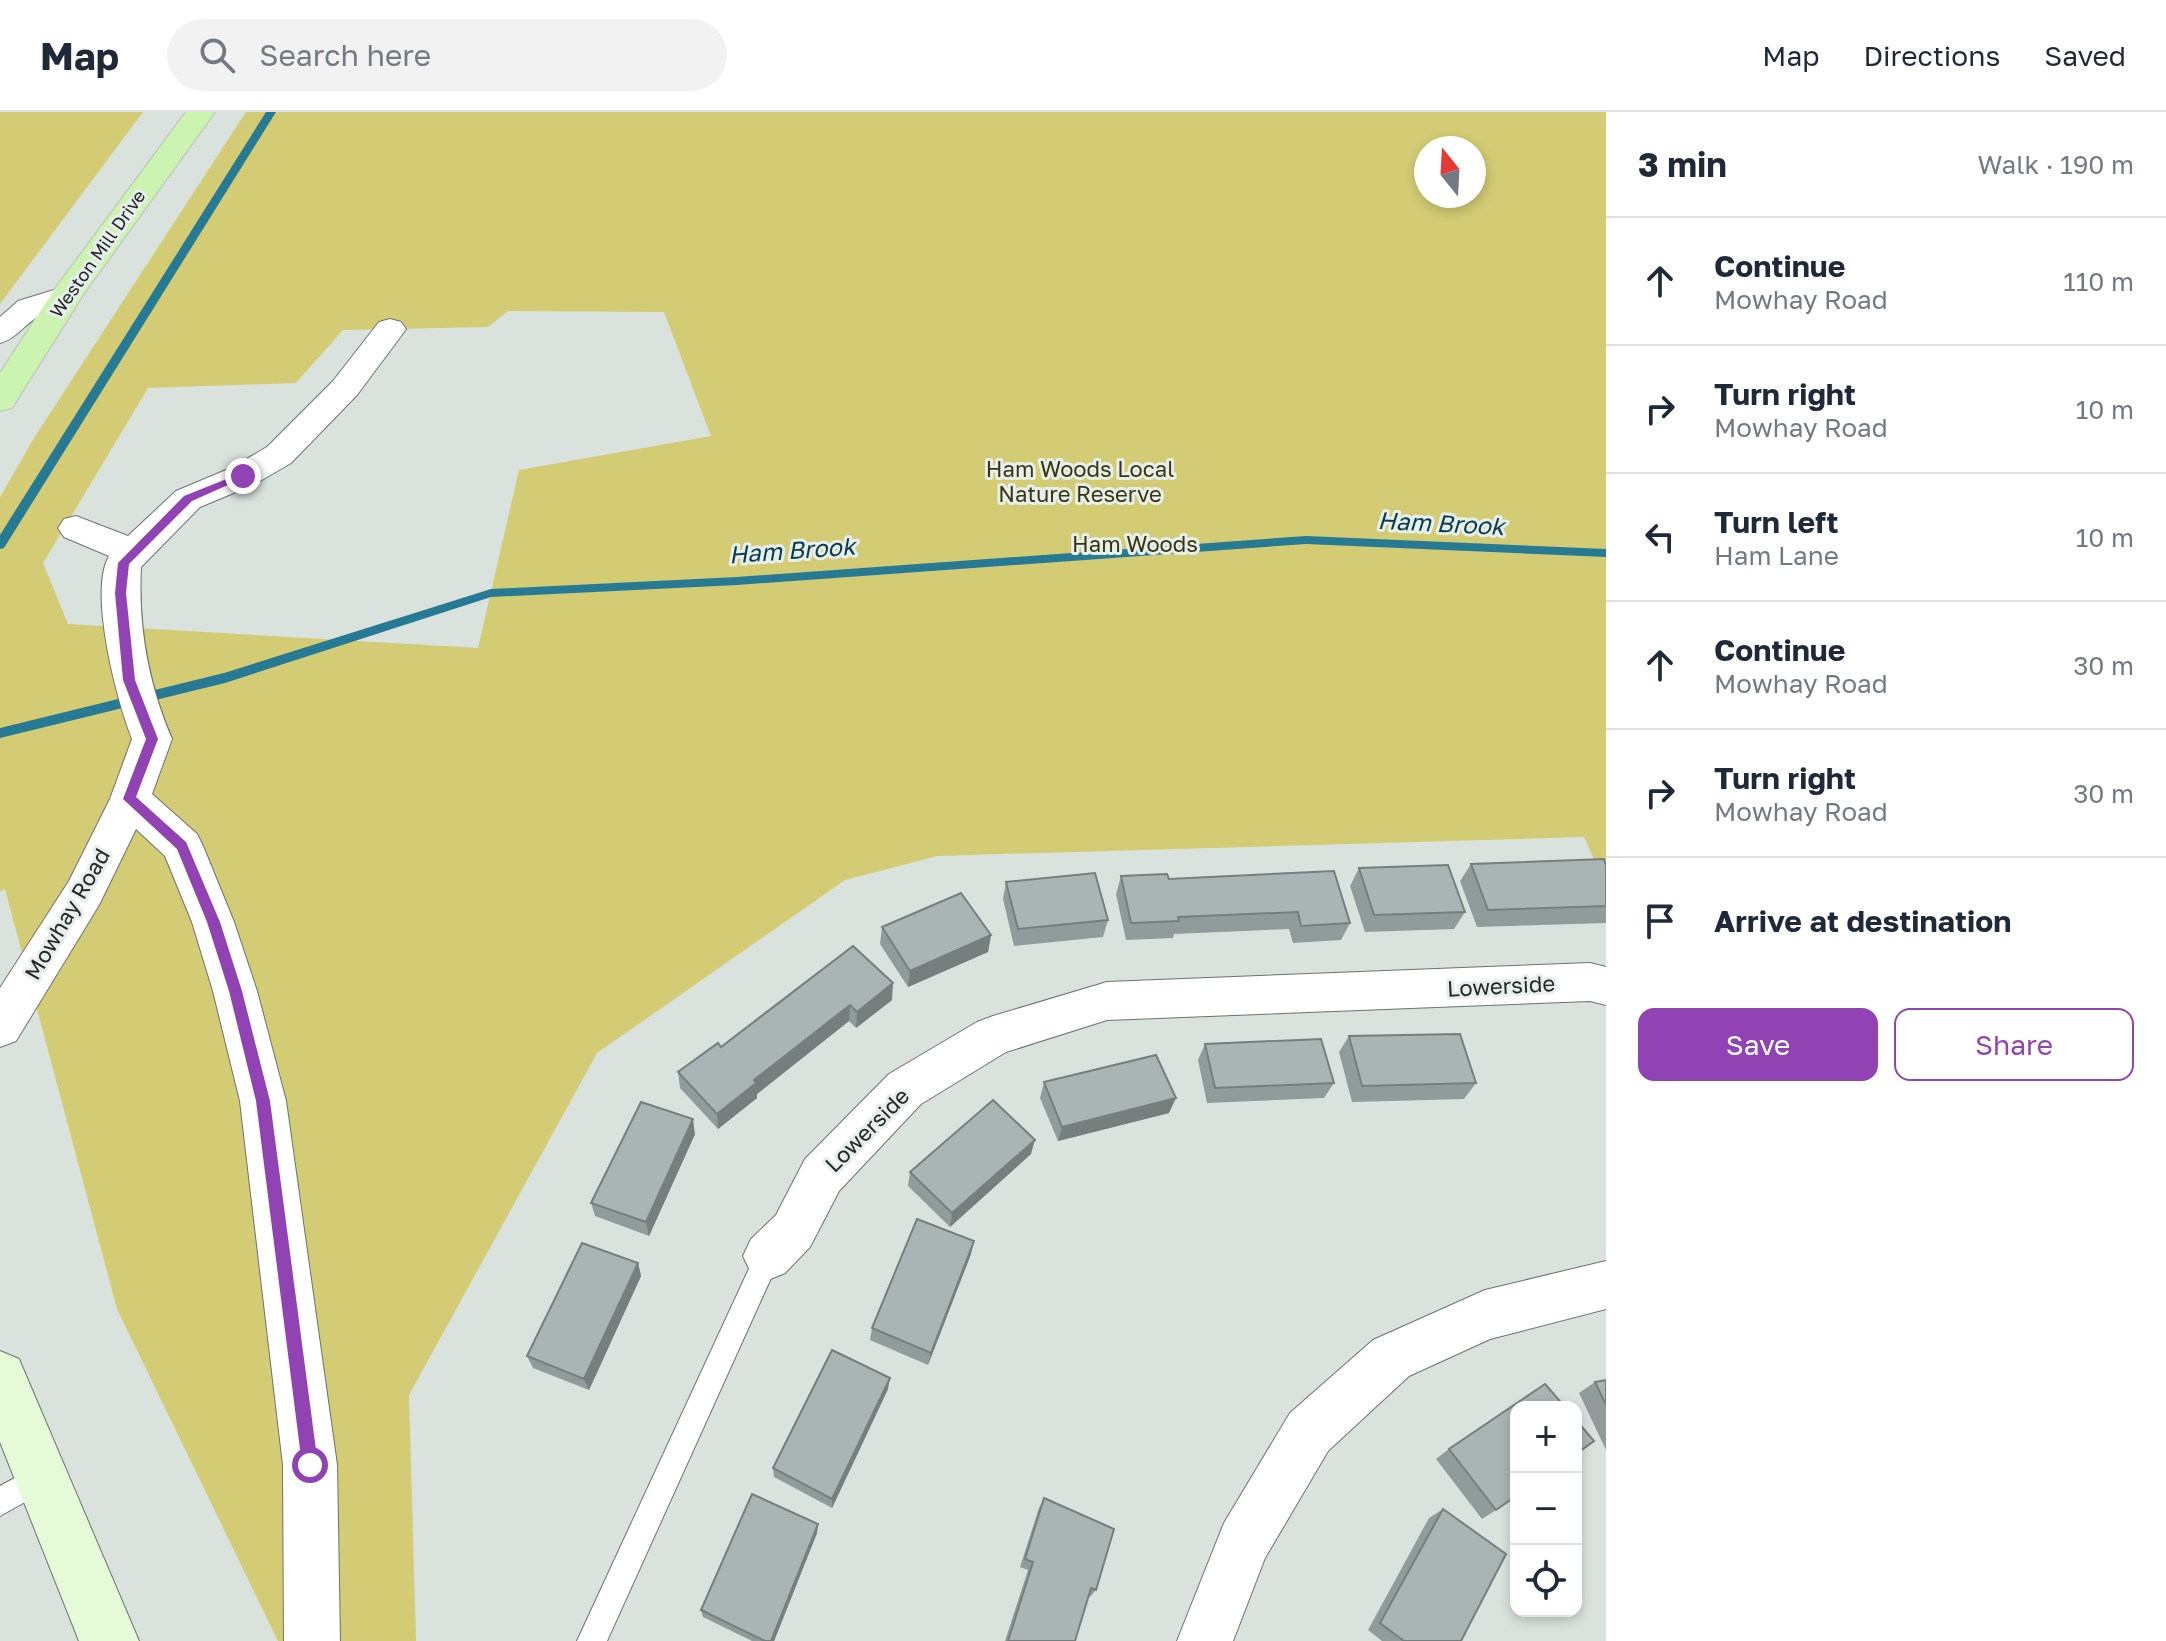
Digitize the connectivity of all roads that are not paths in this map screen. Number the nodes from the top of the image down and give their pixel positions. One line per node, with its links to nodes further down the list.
1 (201, 112): 2 (main road, Weston Mill Drive)
2 (67, 295): 4 (street); 5 (main road, Weston Mill Drive)
3 (390, 329): 7 (street, Mowhay Road)
4 (0, 333)
5 (0, 400)
6 (76, 528): 7 (street)
7 (134, 553): 8 (street, Mowhay Road)
8 (130, 799): 10 (street, Mowhay Road); 16 (street)
9 (1606, 986): 11 (street, Lowerside)
10 (0, 1027)
11 (768, 1256): 17 (lane, Lowerside)
12 (1606, 1285): 18 (street)
13 (0, 1378): 14 (street)
14 (22, 1489): 15 (street)
15 (109, 1641)
16 (312, 1641)
17 (592, 1641)
18 (1205, 1641)

